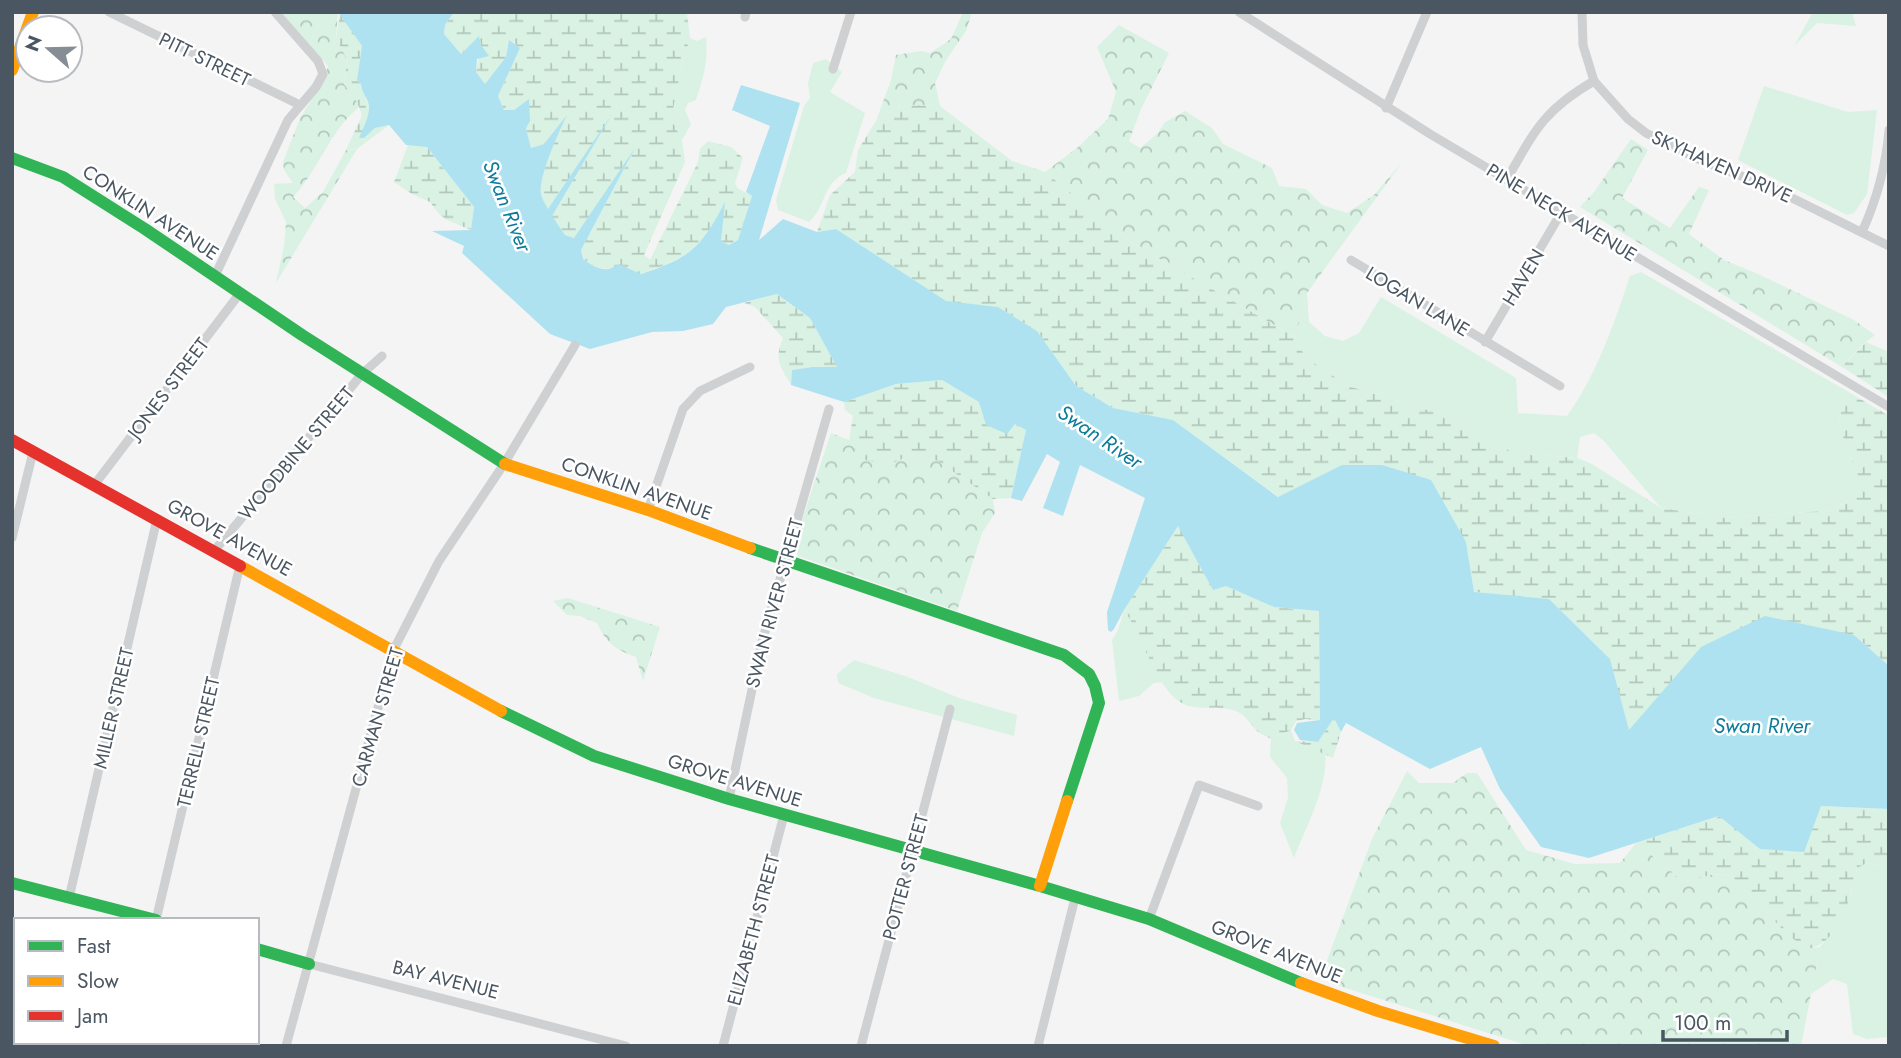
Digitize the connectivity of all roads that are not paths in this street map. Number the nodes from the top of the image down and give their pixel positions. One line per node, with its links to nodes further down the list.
1 (33, 12): 9 (street)
2 (109, 12): 11 (street, PITT STREET)
3 (275, 12): 11 (street)
4 (851, 12): 8 (street)
5 (1239, 12): 12 (street, PINE NECK AVENUE)
6 (1427, 12): 12 (street)
7 (1582, 12): 10 (street, SKYHAVEN DRIVE)
8 (833, 69)
9 (12, 70)
10 (1594, 81): 15 (street); 17 (street, SKYHAVEN DRIVE)
11 (300, 105): 20 (street)
12 (1386, 107): 15 (street, PINE NECK AVENUE)
13 (1889, 130): 17 (street)
14 (12, 158): 20 (street, CONKLIN AVENUE)
15 (1507, 179): 16 (street, PINE NECK AVENUE)
16 (1561, 213): 22 (street, HAVEN); 28 (street, PINE NECK AVENUE)
17 (1862, 232): 18 (street, SKYHAVEN DRIVE)
18 (1889, 246)
19 (1351, 260): 22 (street, LOGAN LANE)
20 (215, 276): 21 (street, CONKLIN AVENUE)
21 (240, 293): 26 (street, CONKLIN AVENUE); 33 (street, JONES STREET)
22 (1485, 342): 27 (street, LOGAN LANE)
23 (575, 345): 32 (street, CARMAN STREET)
24 (382, 356): 26 (street, WOODBINE STREET)
25 (750, 367): 34 (street)
26 (362, 374): 32 (street, CONKLIN AVENUE); 37 (street, WOODBINE STREET)
27 (1560, 386)
28 (1889, 407)
29 (829, 409): 38 (street, SWAN RIVER STREET)
30 (12, 440): 31 (street, GROVE AVENUE)
31 (33, 452): 33 (street, GROVE AVENUE); 36 (street)
32 (504, 464): 34 (street, CONKLIN AVENUE); 40 (street, CARMAN STREET)
33 (95, 484): 35 (street, GROVE AVENUE)
34 (648, 510): 38 (street, CONKLIN AVENUE)
35 (157, 519): 37 (street, GROVE AVENUE); 48 (street, MILLER STREET)
36 (12, 538)
37 (214, 551): 39 (street, GROVE AVENUE)
38 (784, 560): 42 (street, SWAN RIVER STREET); 47 (street, CONKLIN AVENUE)
39 (240, 565): 40 (street, GROVE AVENUE); 51 (street, TERRELL STREET)
40 (394, 649): 42 (street, GROVE AVENUE); 54 (street, CARMAN STREET)
41 (950, 709): 45 (street, POTTER STREET)
42 (729, 799): 44 (street, GROVE AVENUE)
43 (1258, 806): 52 (street)
44 (784, 815): 45 (street, GROVE AVENUE); 57 (street, ELIZABETH STREET)
45 (912, 850): 47 (street, GROVE AVENUE); 58 (street, POTTER STREET)
46 (12, 883): 48 (street)
47 (1040, 886): 49 (street, GROVE AVENUE)
48 (69, 898): 50 (street)
49 (1075, 898): 52 (street, GROVE AVENUE); 59 (street)
50 (148, 918)
51 (156, 918)
52 (1149, 919): 60 (street, GROVE AVENUE)
53 (259, 950): 54 (street, BAY AVENUE)
54 (309, 964): 55 (street, CARMAN STREET); 56 (street, BAY AVENUE)
55 (286, 1046)
56 (626, 1046)
57 (723, 1046)
58 (861, 1046)
59 (1038, 1046)
60 (1494, 1046)

